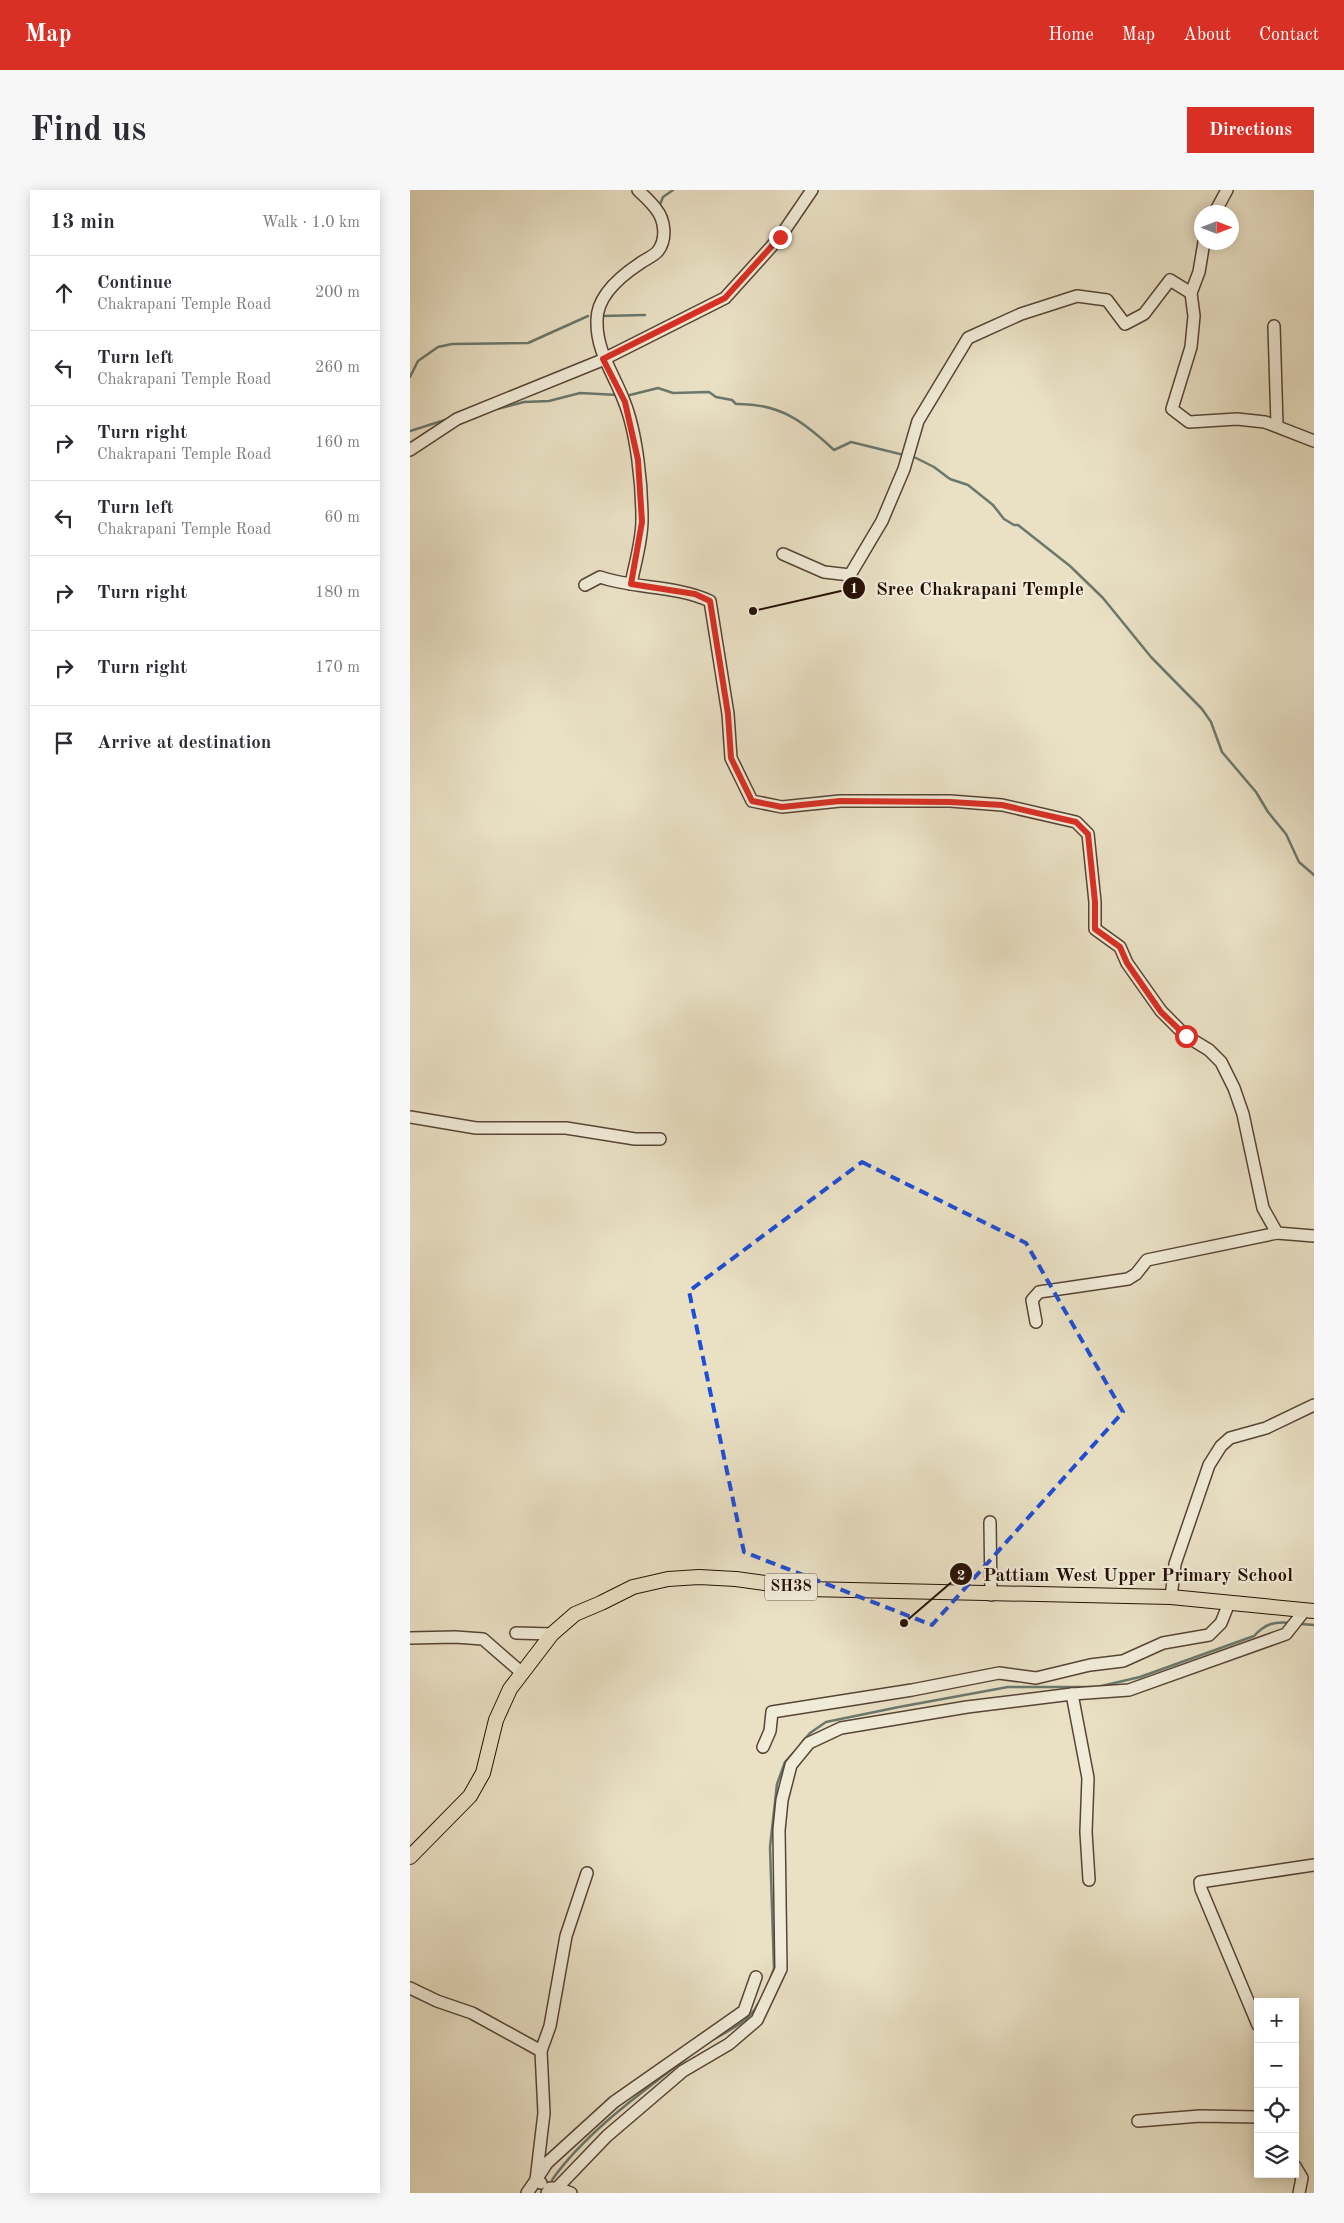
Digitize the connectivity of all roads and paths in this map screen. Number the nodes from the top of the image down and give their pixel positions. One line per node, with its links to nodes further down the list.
1 (638, 190): 8 (street)
2 (812, 190): 8 (street)
3 (1226, 190): 4 (street)
4 (1218, 205)
5 (1203, 250): 6 (street)
6 (1191, 293): 9 (street); 12 (street)
7 (1274, 326): 9 (street)
8 (603, 359): 11 (street); 13 (street)
9 (1277, 425): 10 (street)
10 (1314, 441)
11 (410, 450)
12 (784, 554)
13 (631, 584): 14 (street); 17 (street)
14 (585, 585)
15 (410, 1117): 16 (street)
16 (660, 1139)
17 (1277, 1233): 18 (street); 19 (street)
18 (1314, 1236)
19 (1036, 1322)
20 (1314, 1404): 23 (street)
21 (990, 1522): 22 (street)
22 (991, 1595): 23 (main road, SH38); 27 (main road, SH38)
23 (1171, 1598): 24 (main road, SH38)
24 (1229, 1603): 25 (main road, SH38); 31 (street)
25 (1309, 1610): 30 (street)
26 (516, 1633): 27 (street)
27 (552, 1634): 29 (main road, SH38)
28 (410, 1638): 29 (street)
29 (522, 1673): 32 (main road, SH38)
30 (1072, 1694): 35 (street); 46 (street)
31 (762, 1747)
32 (410, 1856)
33 (1314, 1864): 38 (street)
34 (587, 1873): 39 (street)
35 (1089, 1880)
36 (756, 1977): 45 (street)
37 (410, 1988): 39 (street)
38 (1254, 2016)
39 (541, 2051): 45 (street)
40 (1254, 2117): 41 (street)
41 (1138, 2120)
42 (1299, 2173): 43 (street)
43 (1302, 2178): 44 (street); 49 (street)
44 (1314, 2179)
45 (536, 2180): 46 (street); 47 (street)
46 (551, 2190): 48 (street)
47 (527, 2193)
48 (572, 2193)
49 (1299, 2193)

